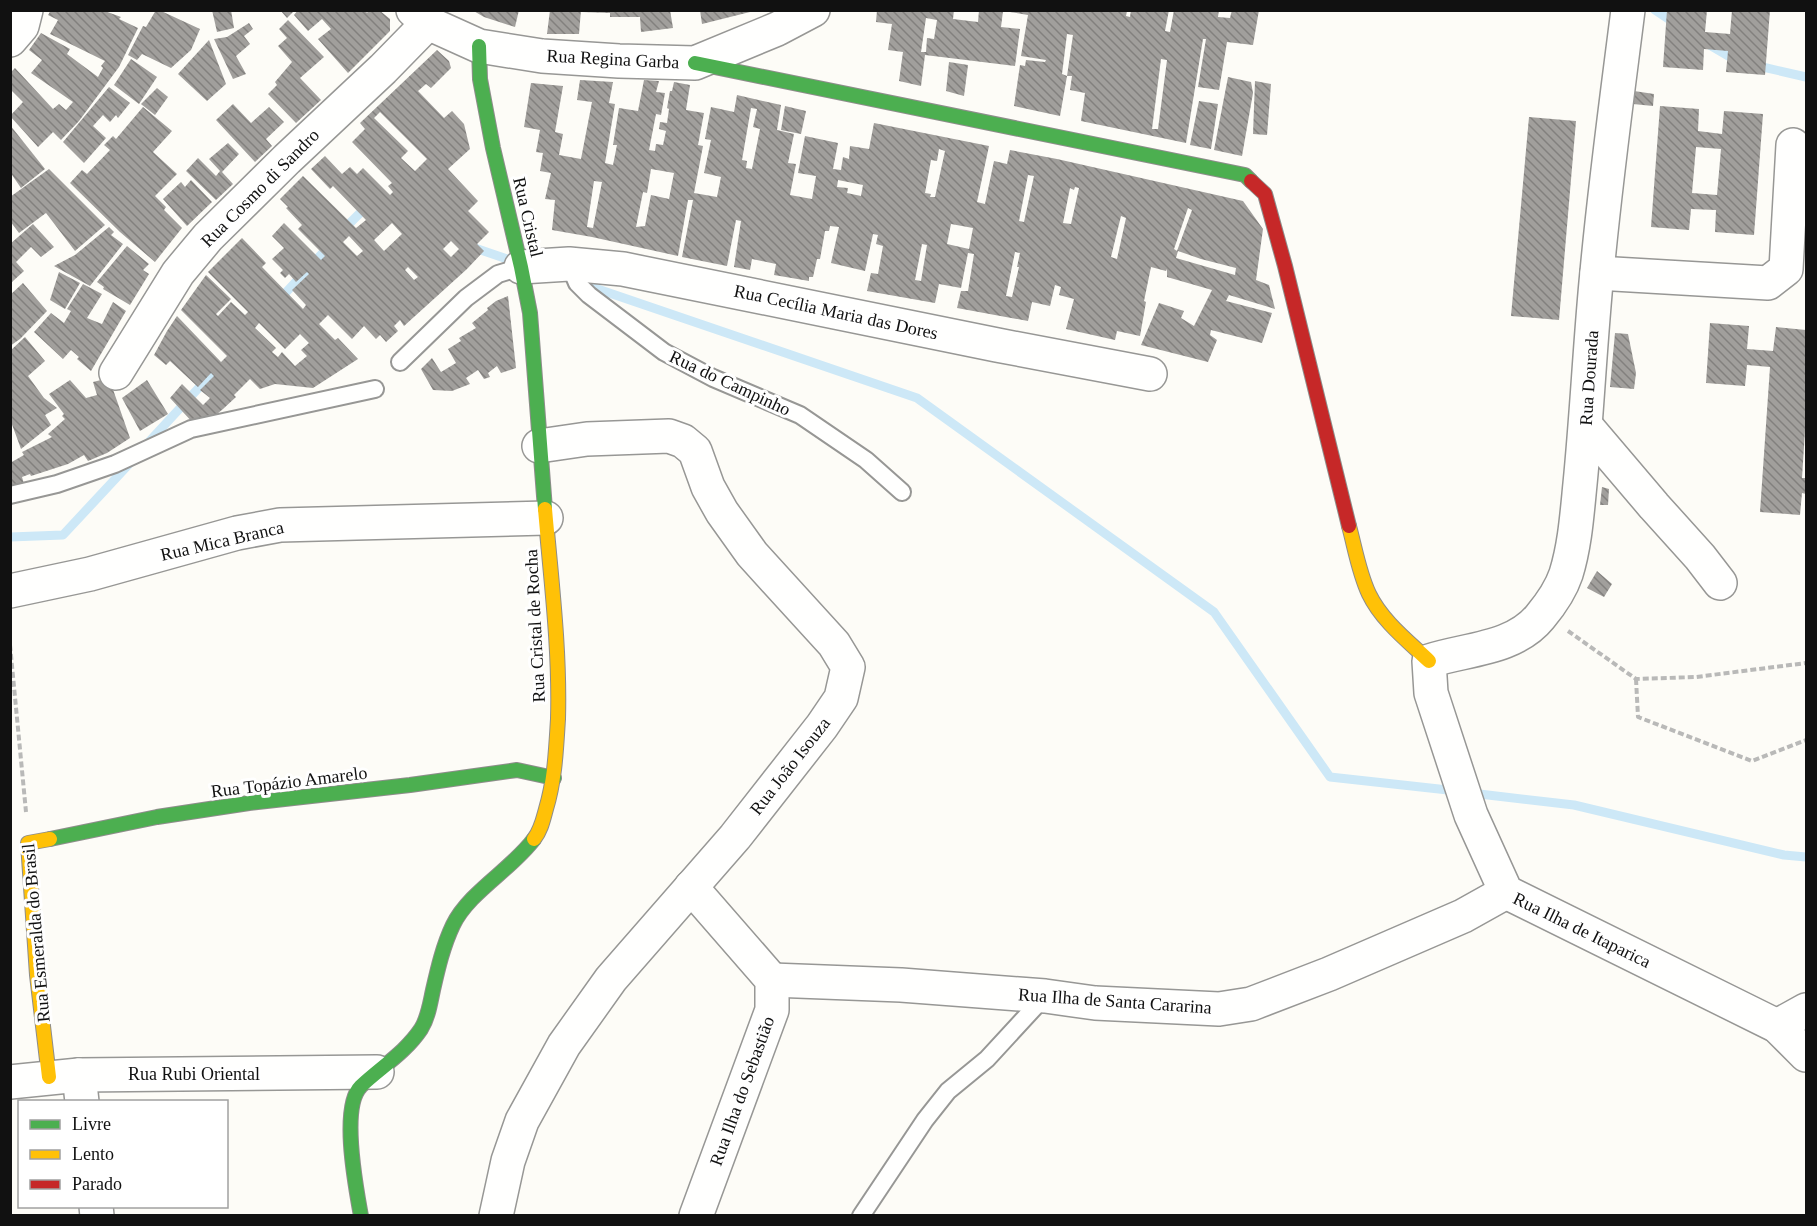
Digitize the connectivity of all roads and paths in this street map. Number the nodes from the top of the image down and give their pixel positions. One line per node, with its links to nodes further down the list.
1 (26, 10): 5 (street)
2 (813, 10): 7 (street, Rua Regina Garba)
3 (1628, 10): 11 (street, Rua Dourada)
4 (421, 17): 6 (street, Rua Regina Garba); 13 (street, Rua Cosmo di Sandro)
5 (10, 40)
6 (479, 46): 7 (street, Rua Regina Garba); 10 (street, Rua Cristal)
7 (695, 63): 26 (street)
8 (1793, 145): 11 (street)
9 (568, 264): 10 (street, Rua Cecília Maria das Dores); 14 (street, Rua Cecília Maria das Dores); 19 (lane, Rua do Campinho)
10 (521, 267): 12 (lane); 16 (street, Rua Cristal)
11 (1597, 273): 17 (street, Rua Dourada)
12 (400, 362)
13 (116, 373)
14 (1150, 374)
15 (375, 389): 20 (lane)
16 (536, 396): 18 (street, Rua Cristal de Rocha)
17 (1586, 426): 22 (street); 24 (street, Rua Dourada)
18 (539, 446): 21 (street, Rua Cristal de Rocha); 32 (street, Rua João Isouza)
19 (902, 492)
20 (10, 495)
21 (546, 518): 23 (street, Rua Mica Branca); 30 (street, Rua Cristal de Rocha)
22 (1720, 583)
23 (10, 591)
24 (1543, 613): 26 (street, Rua Dourada); 28 (path)
25 (10, 645): 31 (path, Rua Esmeralda do Brasil)
26 (1429, 661): 33 (street, Rua Ilha de Itaparica)
27 (1806, 663): 28 (path)
28 (1636, 679): 29 (path)
29 (1806, 740)
30 (554, 778): 31 (street, Rua Topázio Amarelo); 39 (street, Rua Cristal de Rocha)
31 (28, 843): 41 (street, Rua Esmeralda do Brasil)
32 (691, 887): 34 (street); 43 (street, Rua João Isouza)
33 (1506, 892): 35 (street, Rua Ilha de Santa Cararina); 37 (street, Rua Ilha de Itaparica)
34 (772, 980): 35 (street, Rua Ilha de Santa Cararina); 44 (street, Rua Ilha do Sebastião)
35 (1046, 996): 45 (lane)
36 (1806, 1010): 37 (street)
37 (1778, 1026): 38 (street, Rua Ilha de Itaparica)
38 (1806, 1055)
39 (377, 1072): 41 (street, Rua Rubi Oriental); 42 (street, Rua Cristal de Rocha)
40 (10, 1082): 41 (street, Rua Rubi Oriental)
41 (70, 1084)
42 (361, 1215)
43 (496, 1215)
44 (696, 1215)
45 (861, 1215)

